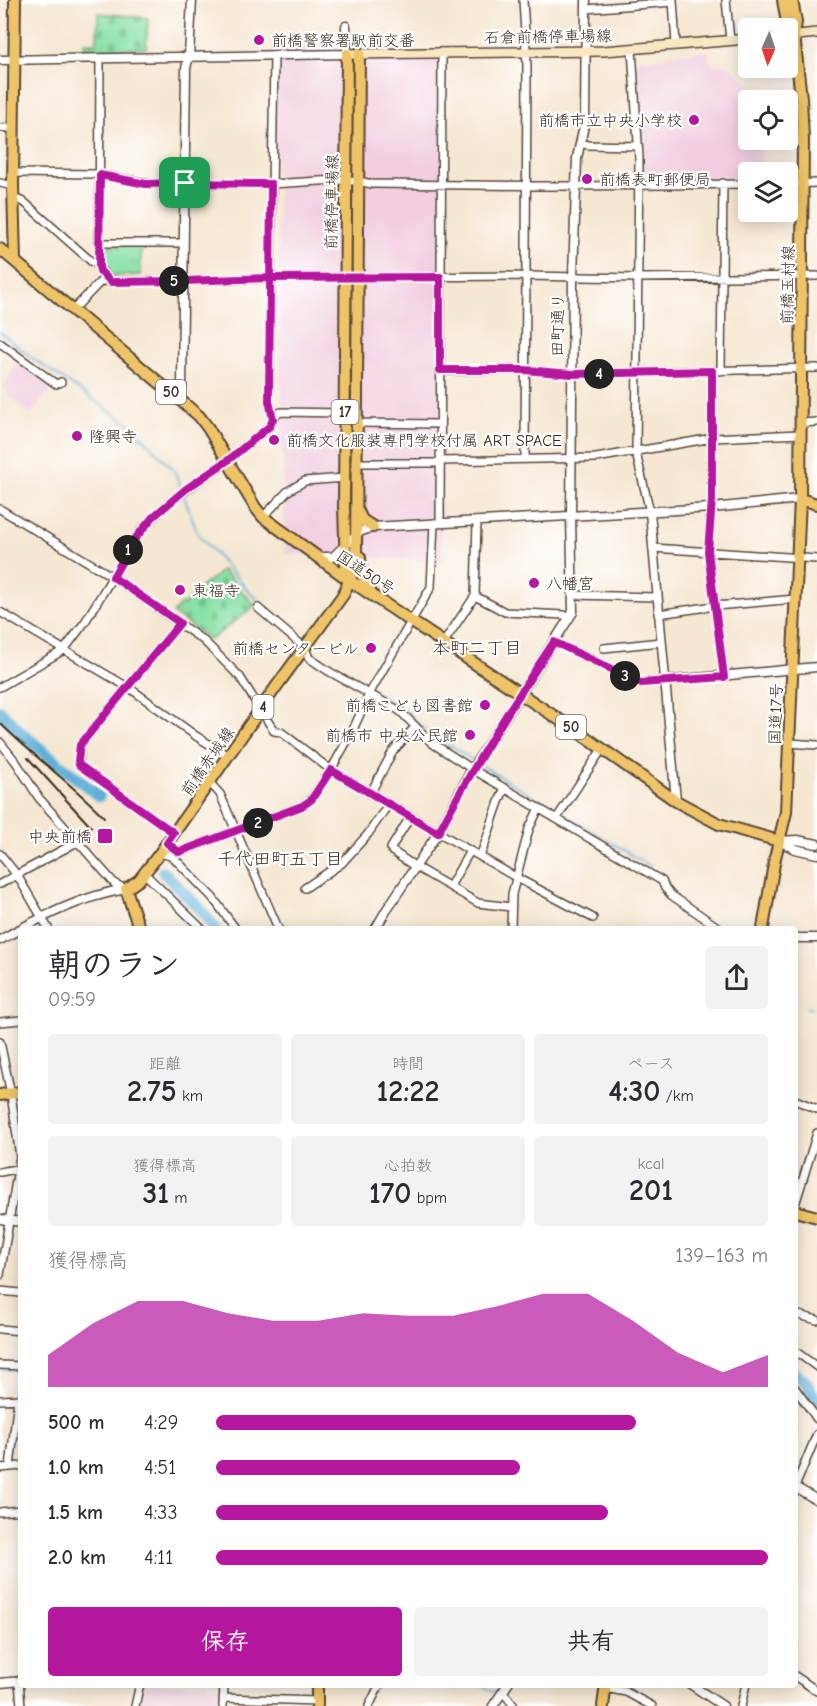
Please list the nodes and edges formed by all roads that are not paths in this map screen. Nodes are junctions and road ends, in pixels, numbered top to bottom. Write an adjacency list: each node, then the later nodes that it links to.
1 (15, 0): 26 (main road)
2 (192, 0): 24 (street)
3 (523, 0): 18 (street)
4 (726, 0): 14 (street)
5 (783, 0): 9 (main road, 前橋玉村線)
6 (792, 0): 10 (main road, 前橋玉村線)
7 (673, 1): 8 (street); 16 (street)
8 (586, 4): 19 (street, 田町通り)
9 (786, 18)
10 (795, 18)
11 (346, 26): 22 (street)
12 (817, 33): 13 (main road)
13 (798, 35)
14 (730, 40): 15 (main road, 石倉前橋停車場線); 16 (main road, 石倉前橋停車場線)
15 (738, 40)
16 (676, 45): 17 (main road, 石倉前橋停車場線)
17 (632, 49): 19 (main road, 石倉前橋停車場線); 34 (street)
18 (526, 51): 19 (main road, 石倉前橋停車場線); 21 (main road, 石倉前橋停車場線); 47 (street)
19 (586, 51): 33 (street, 田町通り)
20 (359, 53): 21 (main road, 石倉前橋停車場線); 22 (main road, 石倉前橋停車場線); 37 (main road, 前橋停車場線 / 17)
21 (442, 53): 46 (street)
22 (347, 54): 23 (street); 37 (main road, 前橋停車場線 / 17)
23 (274, 55): 24 (street); 44 (street)
24 (189, 56): 25 (street); 39 (street)
25 (100, 58): 26 (street); 36 (street)
26 (14, 59): 27 (street); 30 (main road)
27 (0, 60)
28 (798, 78): 32 (main road, 前橋玉村線)
29 (0, 128): 30 (street)
30 (14, 128): 35 (main road)
31 (798, 140): 32 (street)
32 (802, 140): 42 (main road, 前橋玉村線)
33 (580, 143): 34 (street); 49 (street, 田町通り)
34 (638, 146): 50 (street)
35 (13, 173): 36 (street); 48 (main road)
36 (100, 175): 39 (street); 52 (street)
37 (352, 181): 44 (street); 46 (street); 64 (main road, 前橋停車場線 / 17); 65 (main road, 前橋停車場線 / 17)
38 (0, 183): 48 (street)
39 (185, 183): 44 (street); 53 (street)
40 (723, 183): 45 (street); 50 (street); 62 (street)
41 (798, 183): 42 (street)
42 (803, 183): 43 (street); 58 (main road, 前橋玉村線)
43 (817, 183)
44 (271, 184): 63 (street)
45 (738, 184)
46 (441, 185): 47 (street); 60 (street)
47 (526, 185): 49 (street); 57 (street)
48 (13, 186): 51 (main road)
49 (576, 186): 50 (street); 61 (street, 田町通り)
50 (638, 186): 66 (street)
51 (13, 198): 55 (main road); 56 (street)
52 (100, 243): 53 (street); 56 (street)
53 (183, 243): 67 (street)
54 (0, 249): 55 (main road, 国道50号 / 50)
55 (15, 261): 69 (main road, 国道50号 / 50)
56 (99, 265): 68 (street)
57 (525, 276): 60 (street); 61 (street); 74 (street)
58 (802, 276): 59 (street); 62 (street); 72 (main road, 前橋玉村線)
59 (817, 276)
60 (440, 277): 65 (street); 73 (street)
61 (573, 277): 66 (street); 78 (street, 田町通り)
62 (721, 277): 66 (street); 76 (street)
63 (270, 278): 64 (street); 67 (street); 82 (street)
64 (345, 278): 65 (street); 81 (main road, 前橋停車場線 / 17)
65 (357, 278): 84 (main road, 前橋停車場線 / 17)
66 (638, 279): 77 (street)
67 (183, 281): 68 (street); 80 (street)
68 (111, 282): 69 (street)
69 (73, 310): 80 (main road, 国道50号 / 50)
70 (0, 343): 79 (street)
71 (817, 368): 72 (street)
72 (801, 369): 76 (street); 85 (main road, 前橋玉村線)
73 (440, 370): 74 (street); 86 (street)
74 (524, 370): 78 (street); 90 (street)
75 (712, 371): 76 (street); 77 (street); 88 (street)
76 (721, 371)
77 (637, 373): 78 (street); 89 (street)
78 (572, 374): 91 (street, 田町通り)
79 (61, 382)
80 (177, 397): 92 (main road, 国道50号 / 50)
81 (345, 413): 82 (street); 84 (street); 95 (main road, 前橋停車場線 / 17)
82 (273, 419): 92 (street)
83 (817, 422): 85 (street)
84 (356, 423): 86 (street); 94 (main road, 前橋停車場線 / 17)
85 (801, 423): 87 (main road, 前橋玉村線)
86 (440, 424): 93 (street)
87 (801, 434): 88 (street); 97 (main road, 前橋玉村線)
88 (713, 438): 89 (street); 100 (street)
89 (636, 453): 91 (street); 102 (street)
90 (525, 459): 91 (street); 93 (street)
91 (572, 459): 103 (street, 田町通り)
92 (227, 461): 104 (main road, 国道50号 / 50); 116 (street)
93 (440, 461): 94 (street); 107 (street)
94 (356, 463): 98 (main road, 前橋停車場線 / 17)
95 (345, 478): 104 (street); 106 (main road, 前橋停車場線 / 17)
96 (817, 495): 97 (main road)
97 (800, 499): 99 (main road); 100 (street); 114 (main road, 国道17号)
98 (355, 503): 108 (main road); 109 (main road, 前橋停車場線 / 17)
99 (817, 504)
100 (712, 508): 102 (street); 112 (street)
101 (0, 509): 116 (street)
102 (650, 512): 103 (street); 111 (street)
103 (571, 516): 105 (street); 119 (street, 田町通り)
104 (263, 517): 113 (main road, 国道50号 / 50)
105 (477, 521): 107 (street); 120 (street)
106 (345, 523): 109 (main road); 110 (main road, 前橋停車場線 / 17)
107 (437, 523): 108 (street); 128 (street)
108 (371, 528): 109 (main road)
109 (356, 532): 110 (street); 117 (main road, 前橋停車場線 / 17); 118 (main road)
110 (345, 546): 113 (street); 117 (main road, 前橋停車場線 / 17)
111 (653, 548): 112 (street); 121 (street)
112 (708, 552): 114 (street); 123 (street)
113 (317, 556): 117 (main road, 国道50号 / 50)
114 (799, 558): 115 (street); 122 (main road, 国道17号)
115 (817, 559)
116 (113, 577): 129 (street); 135 (street)
117 (349, 580): 118 (main road, 国道50号 / 50); 133 (main road, 前橋赤城線 / 4)
118 (371, 593): 128 (main road, 国道50号 / 50)
119 (573, 595): 121 (street); 127 (street, 田町通り)
120 (475, 596): 127 (street); 130 (street)
121 (657, 597): 126 (street)
122 (796, 599): 123 (street); 137 (main road, 国道17号)
123 (715, 606): 126 (street); 138 (street)
124 (258, 608): 133 (street)
125 (0, 612): 135 (street)
126 (658, 614): 132 (street)
127 (569, 618): 131 (street, 田町通り)
128 (412, 621): 130 (main road, 国道50号 / 50); 143 (street)
129 (180, 623): 141 (street); 144 (street)
130 (444, 642): 142 (main road, 国道50号 / 50)
131 (554, 642): 139 (street); 142 (street, 田町通り)
132 (661, 642): 134 (street); 139 (street)
133 (305, 648): 143 (street); 144 (main road, 前橋赤城線 / 4)
134 (604, 648)
135 (64, 650): 140 (street); 141 (street)
136 (817, 667): 137 (street)
137 (792, 669): 138 (street); 147 (main road, 国道17号)
138 (724, 677): 139 (street)
139 (664, 681): 156 (street)
140 (0, 687)
141 (127, 687): 150 (street); 162 (street)
142 (520, 693): 149 (main road, 国道50号 / 50); 151 (street, 田町通り)
143 (369, 694): 145 (street); 152 (street)
144 (261, 711): 150 (main road, 前橋赤城線 / 4); 152 (street)
145 (415, 727): 151 (street); 155 (street)
146 (0, 742): 165 (street)
147 (790, 743): 148 (street); 164 (main road, 国道17号)
148 (817, 745)
149 (602, 749): 156 (main road, 国道50号 / 50); 159 (street)
150 (228, 756): 153 (main road, 前橋赤城線 / 4)
151 (472, 769): 154 (street); 163 (street, 田町通り)
152 (331, 770): 155 (street); 161 (street)
153 (210, 783): 161 (street); 162 (main road, 前橋赤城線 / 4)
154 (505, 788): 158 (street); 173 (street)
155 (370, 794): 157 (street)
156 (676, 801): 164 (main road, 国道50号 / 50)
157 (388, 805): 160 (street); 180 (street)
158 (539, 808): 159 (street); 177 (street)
159 (559, 814): 193 (street)
160 (410, 817): 163 (street); 174 (street)
161 (236, 830): 172 (street); 190 (street)
162 (174, 833): 166 (main road, 前橋赤城線 / 4)
163 (438, 833): 168 (street); 174 (street, 田町通り)
164 (779, 841): 167 (street); 171 (street); 194 (main road, 国道17号)
165 (77, 842): 176 (street); 181 (street)
166 (167, 843): 169 (main road, 前橋赤城線 / 4); 172 (street)
167 (817, 844)
168 (470, 851): 173 (street); 179 (street)
169 (160, 853): 172 (street); 175 (main road, 前橋赤城線 / 4)
170 (0, 854): 176 (street)
171 (817, 854)
172 (177, 856): 189 (street)
173 (480, 856): 177 (street)
174 (414, 867): 179 (street); 191 (street, 田町通り)
175 (145, 874): 181 (main road, 前橋赤城線 / 4); 188 (street)
176 (17, 875): 178 (street); 183 (street)
177 (517, 878): 182 (street); 184 (street)
178 (0, 884)
179 (450, 886): 182 (street)
180 (305, 888)
181 (126, 889): 183 (street); 187 (main road)
182 (511, 907): 192 (street)
183 (41, 917): 185 (street); 186 (street)
184 (593, 918)
185 (25, 926)
186 (47, 926)
187 (138, 926)
188 (199, 926)
189 (234, 926)
190 (277, 926)
191 (377, 926)
192 (511, 926)
193 (716, 926)
194 (763, 926)
195 (18, 930): 198 (street)
196 (798, 938): 197 (street)
197 (817, 938)
198 (0, 940)
199 (18, 1020): 200 (street)
200 (0, 1022)
201 (0, 1042): 202 (street)
202 (11, 1094): 206 (street)
203 (798, 1101): 204 (street)
204 (817, 1109)
205 (817, 1133): 207 (street)
206 (18, 1143)
207 (808, 1164): 208 (street); 212 (street)
208 (817, 1167)
209 (18, 1168): 210 (street)
210 (0, 1172)
211 (18, 1193): 215 (street)
212 (798, 1196)
213 (798, 1212): 214 (main road)
214 (817, 1217)
215 (4, 1220): 216 (street)
216 (0, 1275)
217 (0, 1291): 218 (street)
218 (18, 1293)
219 (798, 1315): 220 (street)
220 (817, 1320)
221 (0, 1329): 222 (street)
222 (18, 1332)
223 (798, 1353): 226 (street)
224 (0, 1365): 225 (street)
225 (18, 1366)
226 (817, 1366)
227 (798, 1392): 231 (street)
228 (18, 1399): 229 (street)
229 (0, 1400)
230 (18, 1407): 234 (street)
231 (817, 1419)
232 (817, 1434): 236 (street)
233 (18, 1466): 234 (street)
234 (10, 1467): 235 (street)
235 (0, 1468)
236 (798, 1480)
237 (798, 1489): 238 (street)
238 (817, 1500)
239 (18, 1510): 240 (street)
240 (0, 1512)
241 (798, 1678): 252 (street)
242 (18, 1681): 243 (street)
243 (0, 1683)
244 (20, 1688): 255 (street)
245 (139, 1688): 256 (street)
246 (378, 1688): 257 (street)
247 (506, 1688): 258 (street); 259 (street)
248 (605, 1688): 260 (main road)
249 (612, 1688): 261 (street)
250 (696, 1688): 262 (street)
251 (745, 1688): 263 (street)
252 (817, 1691)
253 (223, 1702): 254 (street)
254 (317, 1703)
255 (21, 1706)
256 (135, 1706)
257 (369, 1706)
258 (493, 1706)
259 (514, 1706)
260 (603, 1706)
261 (652, 1706)
262 (723, 1706)
263 (741, 1706)

